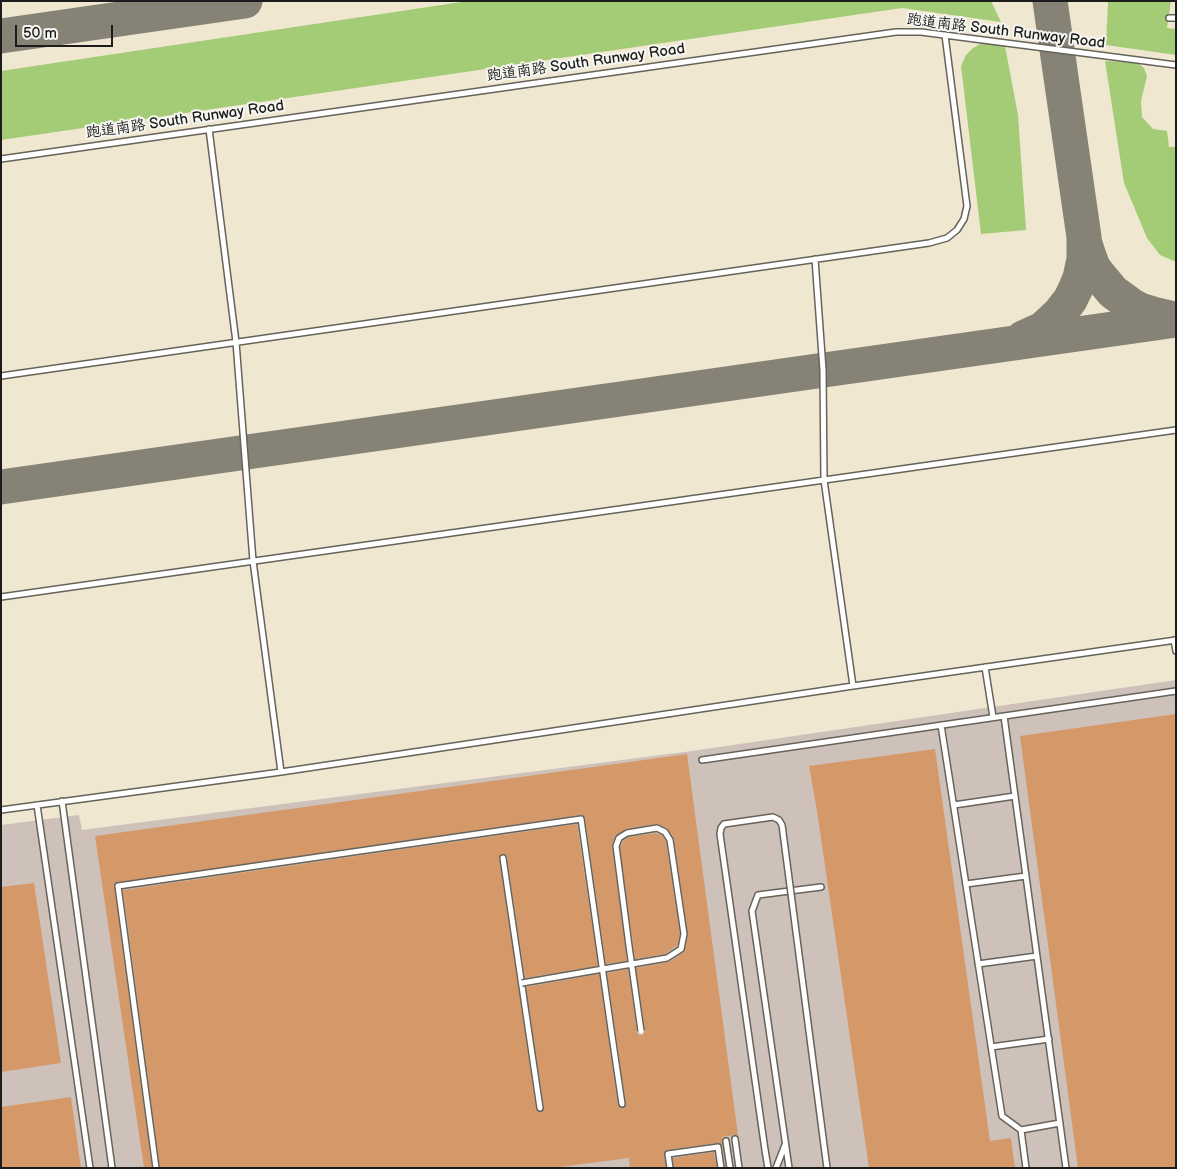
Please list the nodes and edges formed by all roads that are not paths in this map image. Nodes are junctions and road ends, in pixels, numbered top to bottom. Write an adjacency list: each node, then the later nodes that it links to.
1 (1169, 18): 2 (lane)
2 (1176, 18)
3 (945, 35): 4 (lane, 跑道南路 South Runway Road); 5 (lane, 跑道南路 South Runway Road); 7 (lane)
4 (1176, 65)
5 (209, 129): 6 (lane, 跑道南路 South Runway Road); 8 (lane)
6 (1, 159)
7 (815, 260): 8 (lane); 11 (lane)
8 (236, 342): 9 (lane); 12 (lane)
9 (1, 376)
10 (1176, 430): 11 (lane)
11 (824, 480): 12 (lane); 17 (lane)
12 (253, 561): 13 (lane); 23 (lane)
13 (1, 597)
14 (1175, 640): 15 (lane); 16 (lane)
15 (1176, 651)
16 (985, 667): 17 (lane); 20 (lane)
17 (852, 686): 23 (lane)
18 (1176, 690): 19 (lane)
19 (1004, 716): 20 (lane); 24 (lane)
20 (993, 717): 21 (lane)
21 (941, 725): 22 (lane); 27 (lane)
22 (702, 760)
23 (281, 772): 25 (lane)
24 (1015, 796): 27 (lane); 30 (lane)
25 (62, 802): 26 (lane); 47 (lane)
26 (37, 805): 28 (lane); 46 (lane)
27 (954, 805): 31 (lane)
28 (1, 810)
29 (503, 858): 35 (lane)
30 (1026, 876): 31 (lane); 33 (lane)
31 (966, 884): 34 (lane)
32 (822, 887): 45 (lane)
33 (1037, 956): 34 (lane); 37 (lane)
34 (978, 964): 38 (lane)
35 (522, 983): 36 (lane, bridge); 40 (lane)
36 (641, 1031)
37 (1048, 1038): 38 (lane); 41 (lane)
38 (991, 1047): 42 (lane)
39 (622, 1104): 48 (lane, bridge)
40 (540, 1108)
41 (1060, 1124): 42 (lane); 58 (lane)
42 (1021, 1130): 57 (lane)
43 (735, 1139): 52 (lane)
44 (726, 1141): 51 (lane)
45 (785, 1145): 54 (lane); 55 (lane)
46 (90, 1168)
47 (112, 1168)
48 (156, 1168)
49 (670, 1168): 50 (lane, bridge)
50 (721, 1168)
51 (730, 1168)
52 (739, 1168)
53 (768, 1168): 56 (lane, bridge)
54 (776, 1168)
55 (789, 1168)
56 (827, 1168)
57 (1026, 1168)
58 (1066, 1168)

